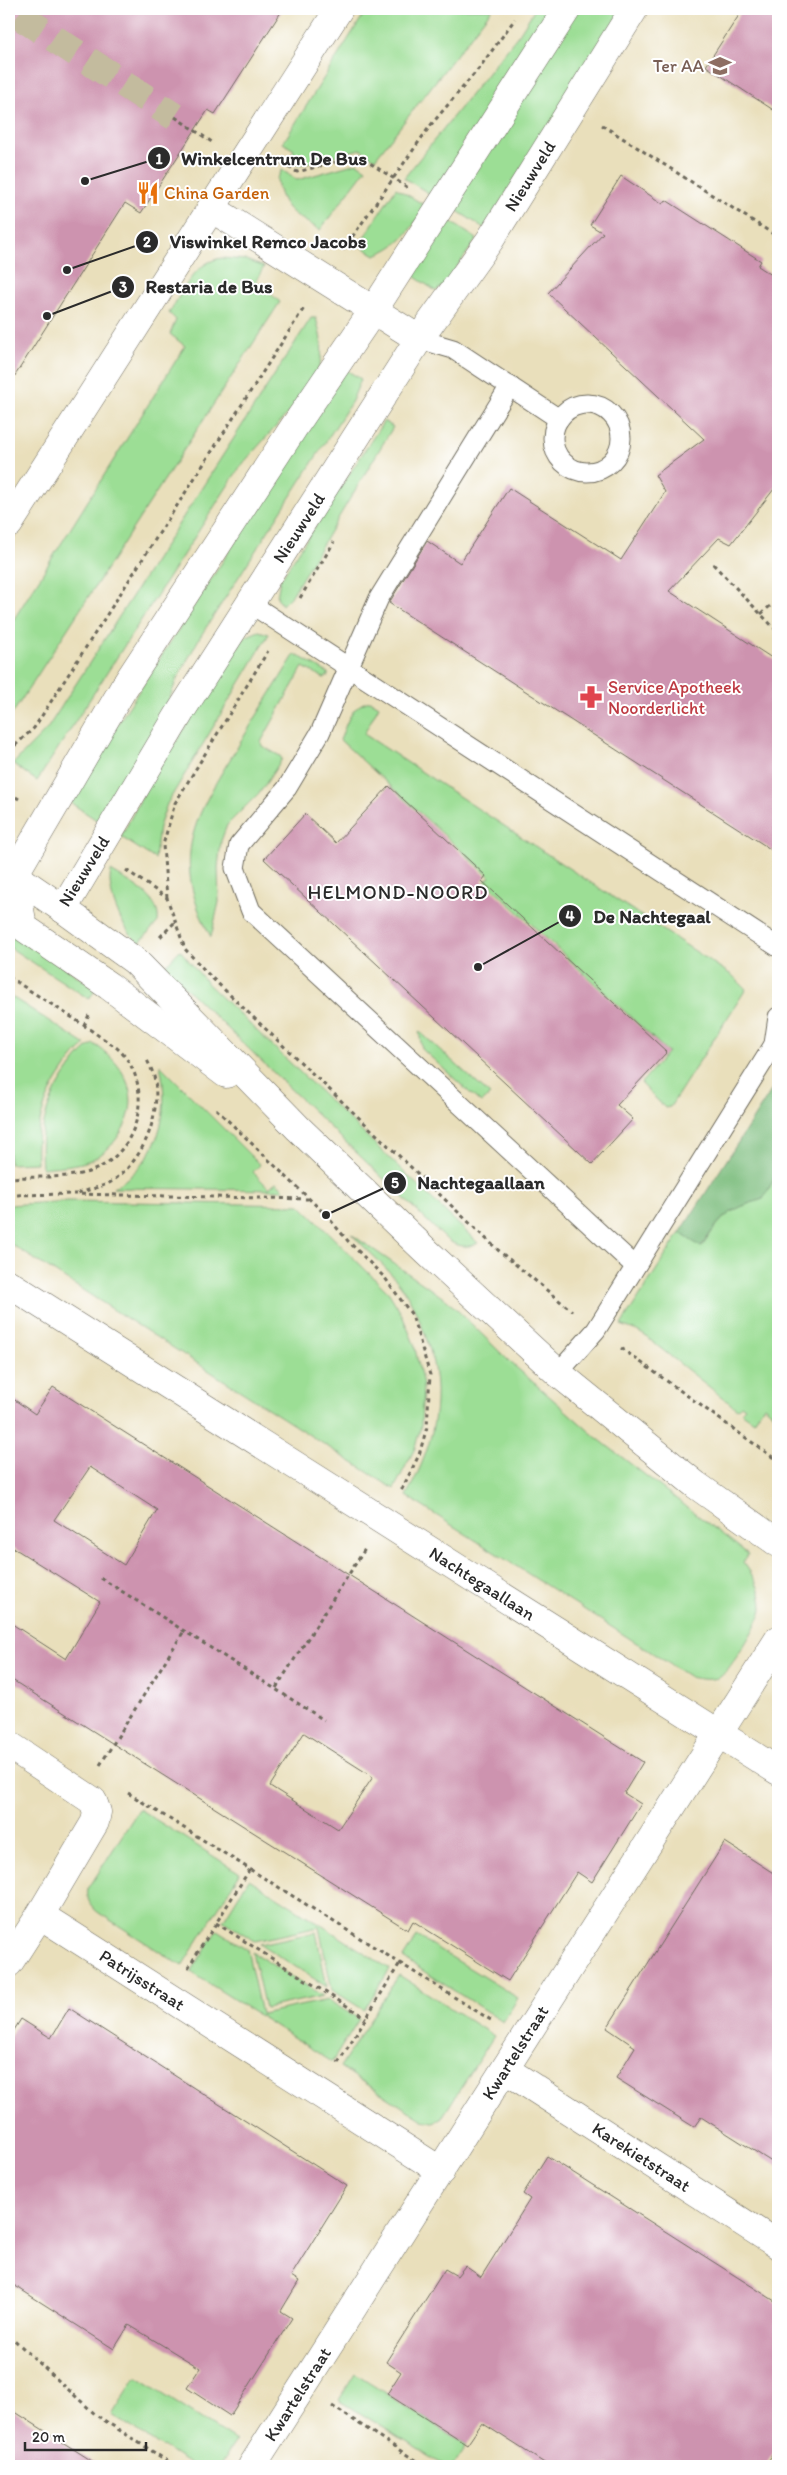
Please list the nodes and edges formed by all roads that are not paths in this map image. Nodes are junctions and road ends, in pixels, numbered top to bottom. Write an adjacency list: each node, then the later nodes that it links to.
1 (339, 9): 4 (street)
2 (567, 9): 5 (street)
3 (634, 9): 6 (street, Nieuwveld)
4 (211, 208): 5 (street); 9 (street)
5 (373, 310): 6 (street); 12 (street)
6 (419, 340): 7 (lane); 10 (street, Nieuwveld)
7 (510, 386): 8 (lane); 11 (lane)
8 (559, 419)
9 (9, 524)
10 (251, 604): 11 (lane); 13 (street, Nieuwveld)
11 (349, 666): 15 (lane); 19 (lane)
12 (11, 873): 13 (street); 14 (street)
13 (63, 909): 14 (street, Nieuwveld); 18 (street)
14 (16, 922): 18 (street)
15 (778, 947)
16 (778, 1017): 17 (lane)
17 (776, 1041): 19 (lane)
18 (298, 1128): 21 (street)
19 (635, 1266): 21 (lane)
20 (9, 1284): 24 (street, Nachtegaallaan)
21 (558, 1373): 22 (street)
22 (778, 1543)
23 (778, 1640): 24 (street, Kwartelstraat)
24 (720, 1733): 26 (street, Nachtegaallaan); 29 (street, Kwartelstraat)
25 (9, 1745): 27 (street)
26 (778, 1771)
27 (40, 1915): 28 (street); 30 (street, Patrijsstraat)
28 (9, 1963)
29 (506, 2070): 30 (street, Kwartelstraat); 31 (street, Karekietstraat)
30 (441, 2171): 32 (street, Kwartelstraat)
31 (778, 2245)
32 (252, 2466)

